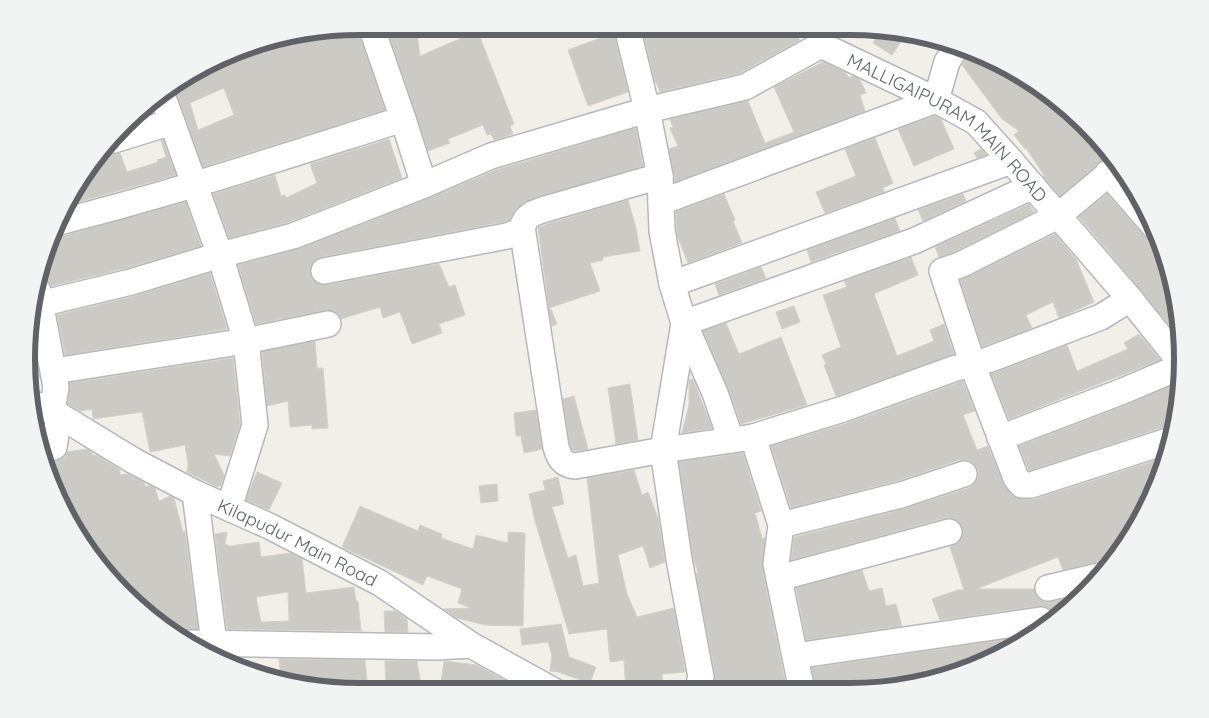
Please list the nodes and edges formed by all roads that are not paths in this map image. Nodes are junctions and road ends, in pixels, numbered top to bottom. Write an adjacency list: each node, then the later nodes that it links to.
1 (374, 35): 7 (street)
2 (629, 35): 6 (street)
3 (953, 52): 4 (street)
4 (936, 100): 6 (street, MALLIGAIPURAM MAIN ROAD); 10 (street, MALLIGAIPURAM MAIN ROAD); 16 (street)
5 (164, 101): 8 (street)
6 (647, 110): 12 (street); 14 (street)
7 (404, 119): 13 (street); 14 (street)
8 (172, 122): 9 (street); 13 (street)
9 (123, 137)
10 (1011, 160): 15 (street, MALLIGAIPURAM MAIN ROAD); 22 (street)
11 (1113, 170): 17 (street)
12 (660, 176): 16 (street); 19 (street)
13 (195, 185): 18 (street); 20 (street)
14 (424, 185): 20 (street)
15 (1033, 186): 17 (street, MALLIGAIPURAM MAIN ROAD); 26 (street)
16 (662, 202): 22 (street)
17 (1058, 216): 24 (street, MALLIGAIPURAM MAIN ROAD); 30 (street)
18 (66, 220)
19 (522, 227): 21 (street); 38 (street)
20 (220, 255): 23 (street); 28 (street)
21 (324, 270)
22 (672, 284): 26 (street)
23 (41, 297)
24 (1130, 299): 29 (street, MALLIGAIPURAM MAIN ROAD); 30 (street)
25 (40, 302): 32 (street)
26 (684, 323): 35 (street); 38 (street)
27 (328, 324): 28 (street)
28 (246, 342): 32 (street); 41 (street)
29 (1174, 355)
30 (973, 364): 34 (street); 35 (street)
31 (1174, 369): 34 (street)
32 (54, 371): 33 (street)
33 (48, 410): 37 (street); 40 (street, Kilapudur Main Road)
34 (1000, 438): 36 (street)
35 (742, 439): 38 (street); 42 (street)
36 (1163, 443)
37 (48, 448)
38 (663, 450): 52 (street)
39 (964, 474): 42 (street)
40 (195, 493): 41 (street, Kilapudur Main Road); 49 (street)
41 (229, 508): 48 (street, Kilapudur Main Road)
42 (781, 525): 44 (street)
43 (948, 532): 44 (street)
44 (779, 578): 50 (street)
45 (1089, 578): 46 (street)
46 (1048, 588)
47 (1041, 620): 50 (street)
48 (471, 644): 49 (street); 51 (street, Kilapudur Main Road)
49 (219, 649)
50 (795, 656): 53 (street)
51 (540, 683)
52 (700, 683)
53 (800, 683)

